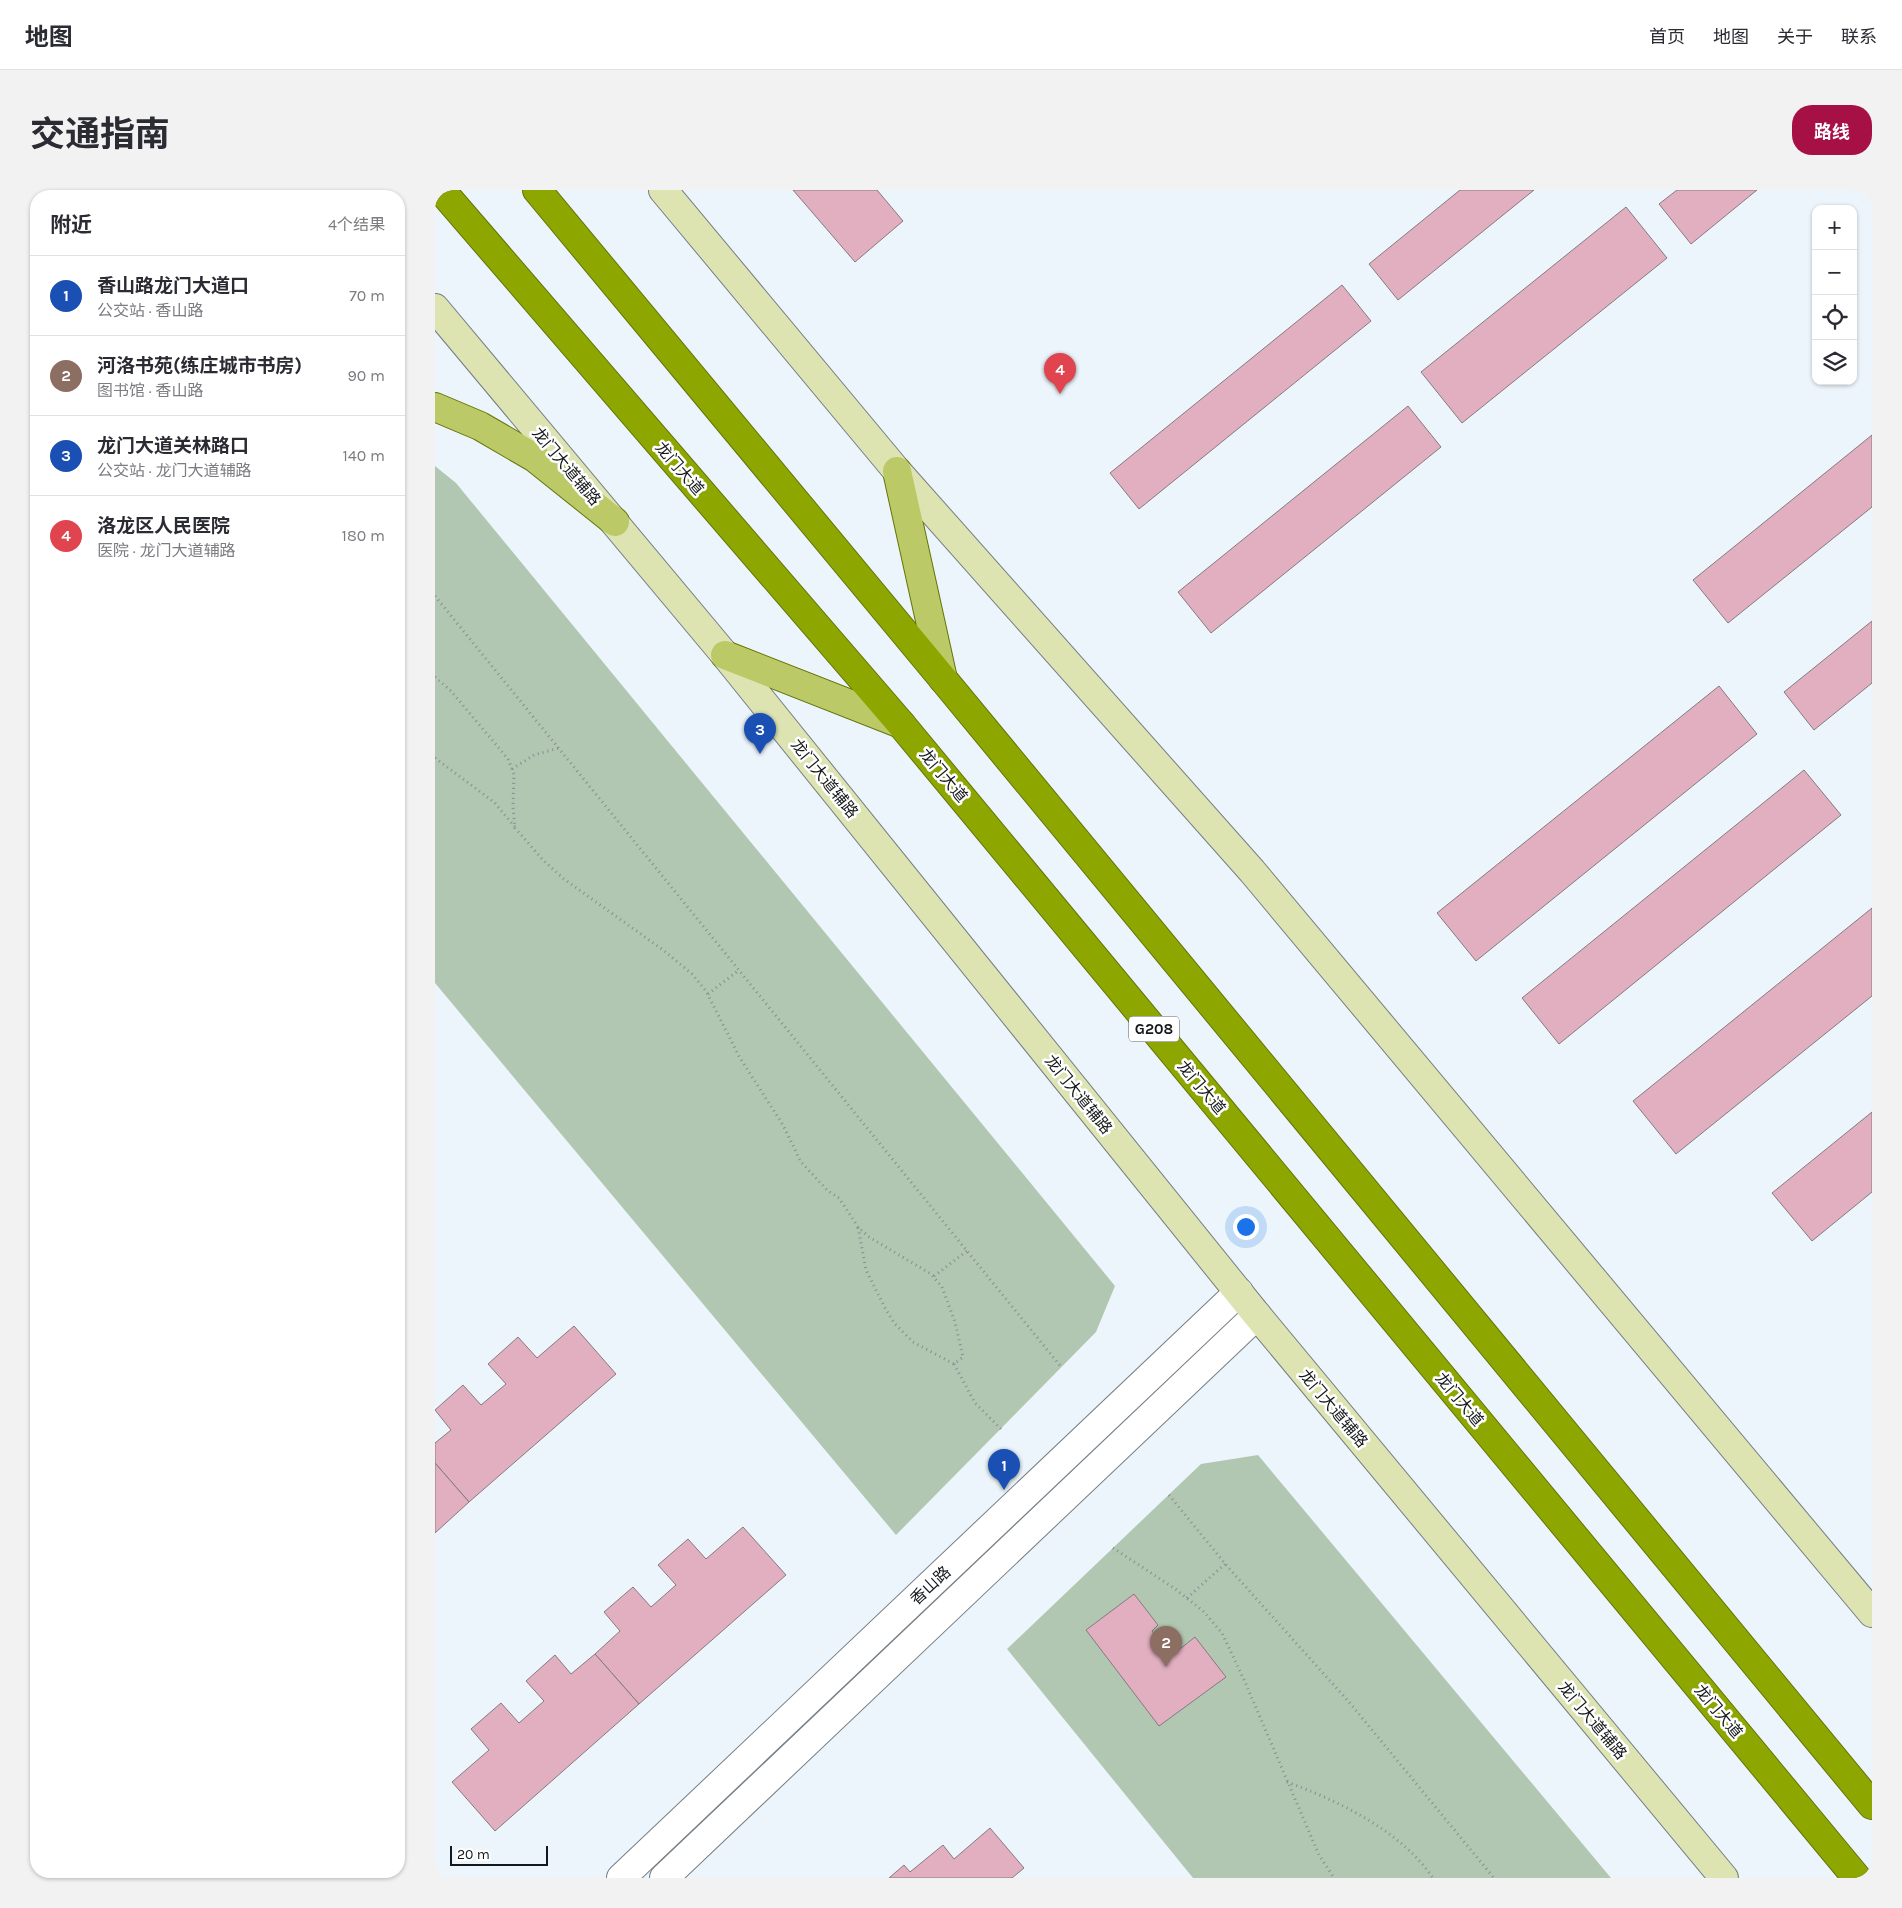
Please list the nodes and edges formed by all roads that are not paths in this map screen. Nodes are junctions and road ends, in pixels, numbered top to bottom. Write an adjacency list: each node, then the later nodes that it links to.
1 (441, 190): 10 (highway, 龙门大道 / G208)
2 (537, 190): 9 (highway)
3 (663, 190): 6 (main road)
4 (435, 308): 7 (main road, 龙门大道辅路)
5 (435, 407): 7 (main road)
6 (897, 471): 9 (main road); 13 (main road)
7 (615, 522): 8 (main road, 龙门大道辅路)
8 (725, 655): 10 (main road); 11 (main road, 龙门大道辅路)
9 (943, 679): 14 (highway)
10 (901, 724): 18 (highway, 龙门大道 / G208)
11 (1239, 1292): 12 (main road, 龙门大道辅路); 15 (street, 香山路)
12 (1257, 1315): 16 (street, 香山路); 17 (main road, 龙门大道辅路)
13 (1872, 1613)
14 (1872, 1805)
15 (621, 1878)
16 (664, 1878)
17 (1724, 1878)
18 (1857, 1878)

